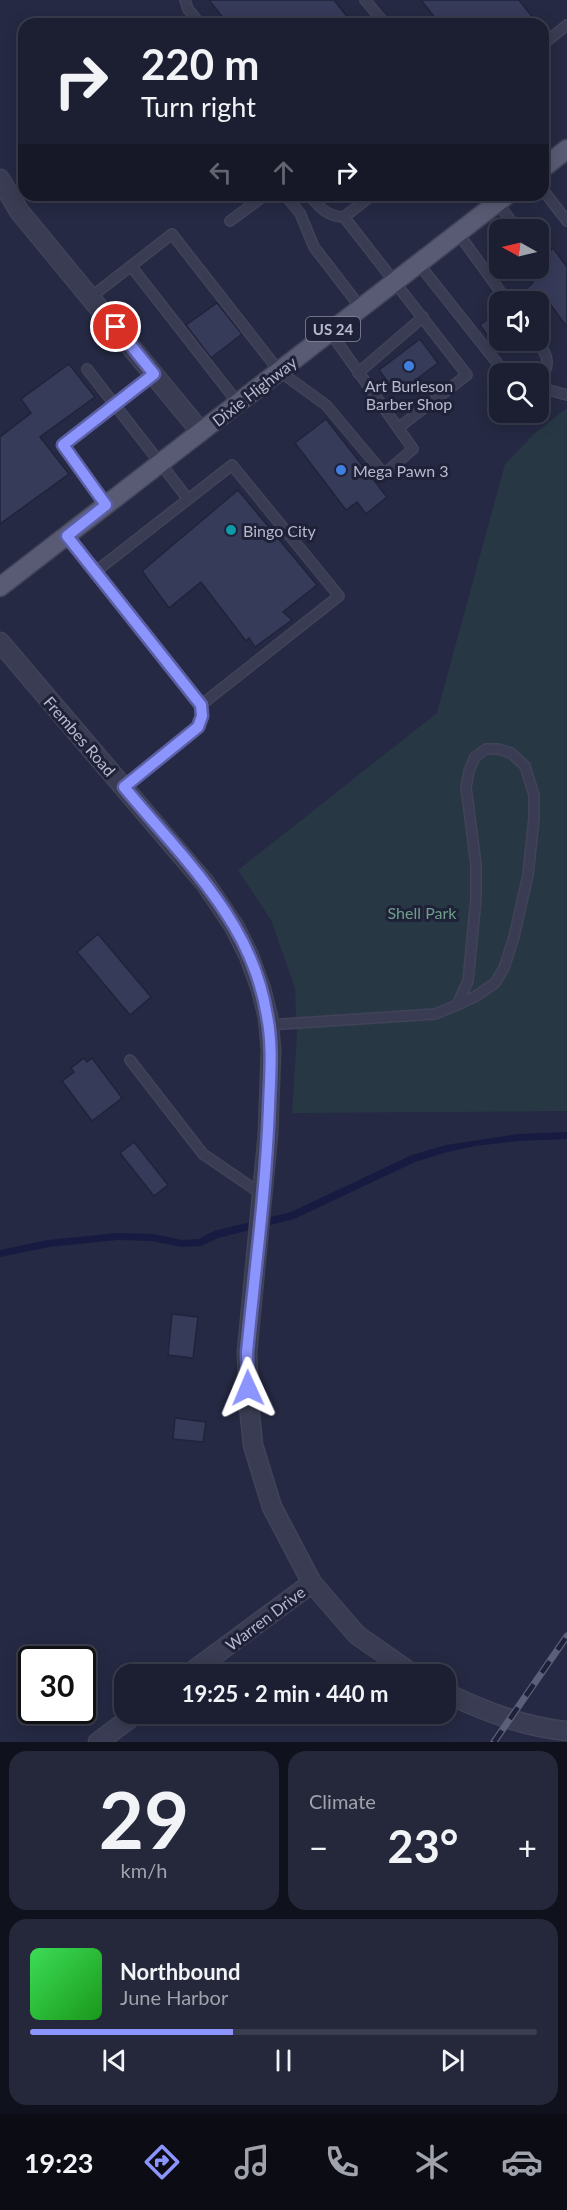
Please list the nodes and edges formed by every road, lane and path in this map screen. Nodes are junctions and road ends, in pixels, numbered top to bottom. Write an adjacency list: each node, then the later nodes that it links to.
1 (185, 0): 3 (lane)
2 (365, 0): 4 (lane)
3 (195, 18)
4 (380, 18)
5 (567, 25): 6 (lane)
6 (549, 39)
7 (567, 149): 8 (main road)
8 (549, 163)
9 (0, 179): 26 (street)
10 (549, 198): 19 (lane)
11 (257, 201): 20 (lane)
12 (290, 201): 27 (lane)
13 (314, 201): 17 (lane)
14 (364, 201): 17 (lane)
15 (499, 201): 21 (main road, Dixie Highway / US 24)
16 (503, 201): 18 (lane)
17 (344, 217): 24 (lane)
18 (512, 219)
19 (567, 220)
20 (230, 221)
21 (458, 233): 22 (main road, Dixie Highway / US 24); 25 (lane)
22 (418, 264): 24 (main road, Dixie Highway / US 24); 30 (lane)
23 (130, 266): 26 (lane); 32 (lane); 37 (lane)
24 (394, 282): 27 (main road, Dixie Highway / US 24); 28 (lane)
25 (500, 291)
26 (91, 297): 34 (street)
27 (361, 308): 29 (main road, Dixie Highway / US 24)
28 (423, 317): 33 (lane); 39 (lane)
29 (330, 332): 32 (main road, Dixie Highway / US 24); 33 (lane)
30 (497, 363)
31 (87, 369): 38 (lane)
32 (279, 371): 37 (main road, Dixie Highway / US 24); 39 (lane)
33 (358, 373): 39 (lane)
34 (154, 374): 38 (lane); 40 (street)
35 (549, 390): 36 (lane)
36 (567, 395)
37 (238, 403): 40 (main road, Dixie Highway / US 24)
38 (114, 405): 41 (lane); 43 (lane)
39 (398, 428)
40 (201, 432): 41 (main road, Dixie Highway / US 24)
41 (159, 464): 42 (lane); 43 (main road, Dixie Highway / US 24)
42 (188, 499): 45 (lane); 48 (lane)
43 (106, 505): 44 (main road, Dixie Highway / US 24)
44 (67, 536): 45 (lane); 46 (main road, Dixie Highway / US 24)
45 (95, 572): 48 (lane)
46 (0, 587)
47 (0, 642): 49 (street, Frembes Road)
48 (201, 705): 49 (lane)
49 (124, 787): 51 (street, Frembes Road)
50 (457, 1005): 50 (lane); 51 (lane)
51 (268, 1025): 53 (street, Frembes Road)
52 (130, 1060): 53 (lane)
53 (263, 1195): 54 (street, Frembes Road)
54 (312, 1583): 55 (street, Warren Drive); 56 (street, Frembes Road)
55 (203, 1664)
56 (399, 1664)
57 (456, 1698): 59 (street)
58 (122, 1724): 60 (street)
59 (567, 1731)
60 (98, 1742)

